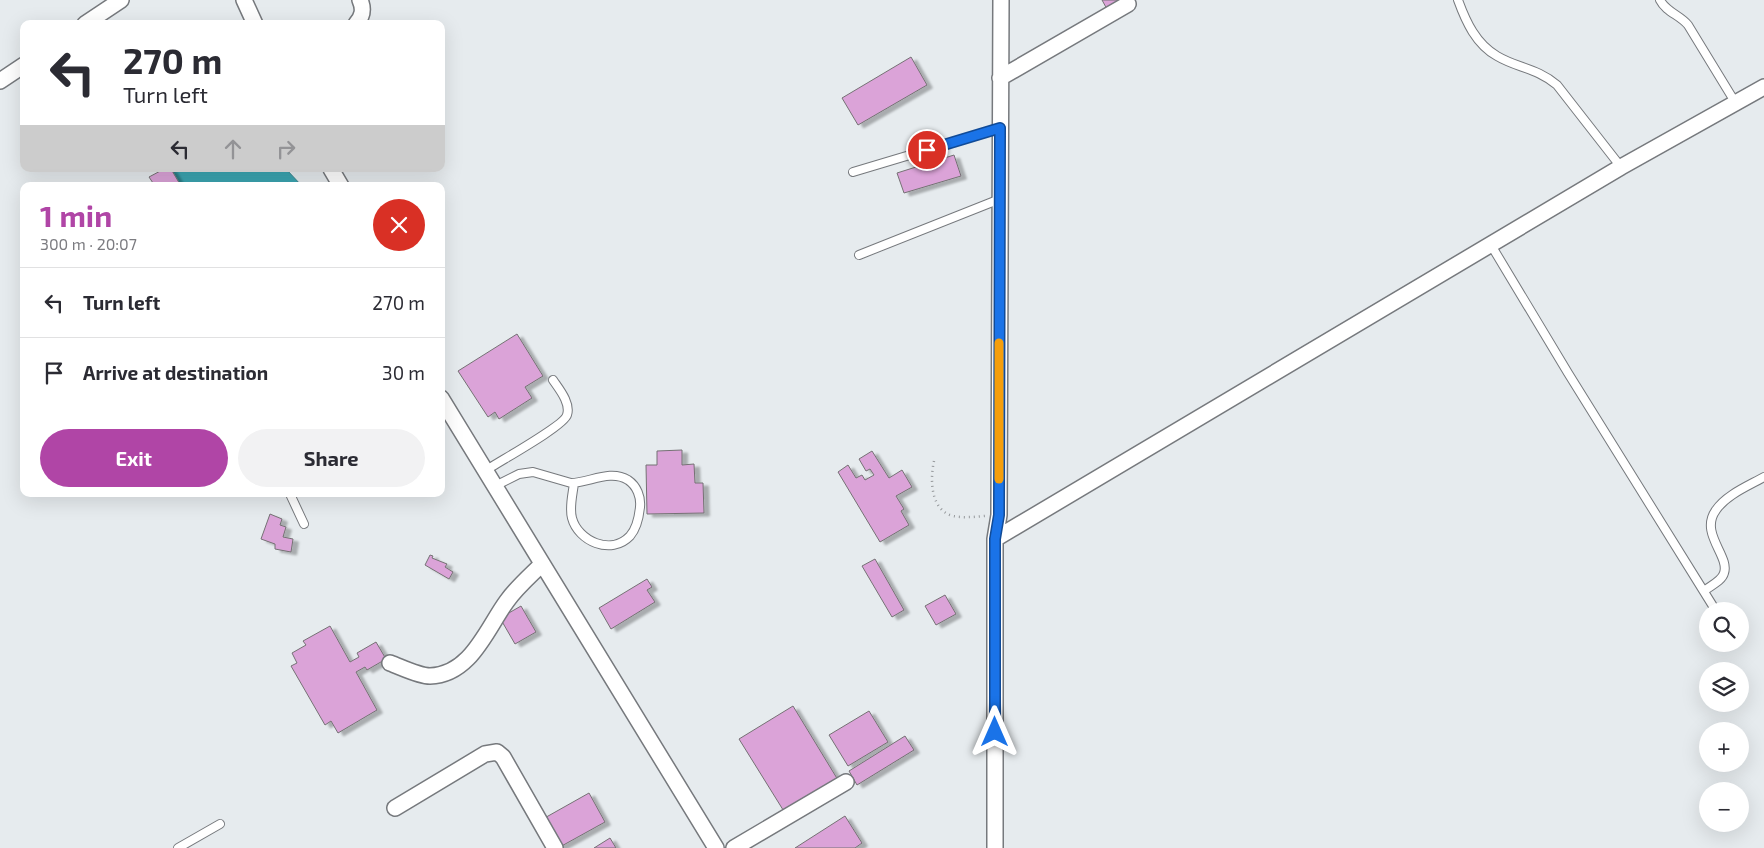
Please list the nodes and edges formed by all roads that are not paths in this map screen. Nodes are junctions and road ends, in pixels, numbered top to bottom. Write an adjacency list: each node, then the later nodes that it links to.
1 (121, 0): 8 (street)
2 (244, 0): 9 (street)
3 (360, 0): 10 (street)
4 (1001, 0): 12 (street)
5 (1458, 0): 17 (lane)
6 (1660, 0): 15 (lane)
7 (1128, 4): 12 (street)
8 (91, 20)
9 (253, 20)
10 (359, 20)
11 (20, 68): 13 (street)
12 (1000, 78): 16 (street)
13 (0, 81)
14 (1764, 87): 15 (street)
15 (1735, 102): 17 (street)
16 (1000, 128): 18 (lane); 19 (street)
17 (1620, 167): 20 (street)
18 (853, 172)
19 (1000, 199): 21 (lane); 30 (street)
20 (1491, 245): 30 (street); 32 (lane)
21 (860, 255)
22 (553, 380): 24 (lane)
23 (445, 405): 24 (street)
24 (485, 470): 27 (street)
25 (1764, 477): 32 (lane)
26 (574, 483): 26 (lane); 27 (lane)
27 (495, 486): 31 (street)
28 (291, 497): 29 (lane)
29 (304, 524)
30 (995, 539): 42 (street)
31 (542, 564): 34 (street); 40 (street)
32 (1704, 591): 33 (lane)
33 (1711, 602)
34 (390, 663)
35 (846, 782): 41 (street)
36 (396, 808): 39 (street)
37 (220, 824): 38 (lane)
38 (178, 848)
39 (555, 848)
40 (716, 848)
41 (734, 848)
42 (995, 848)

